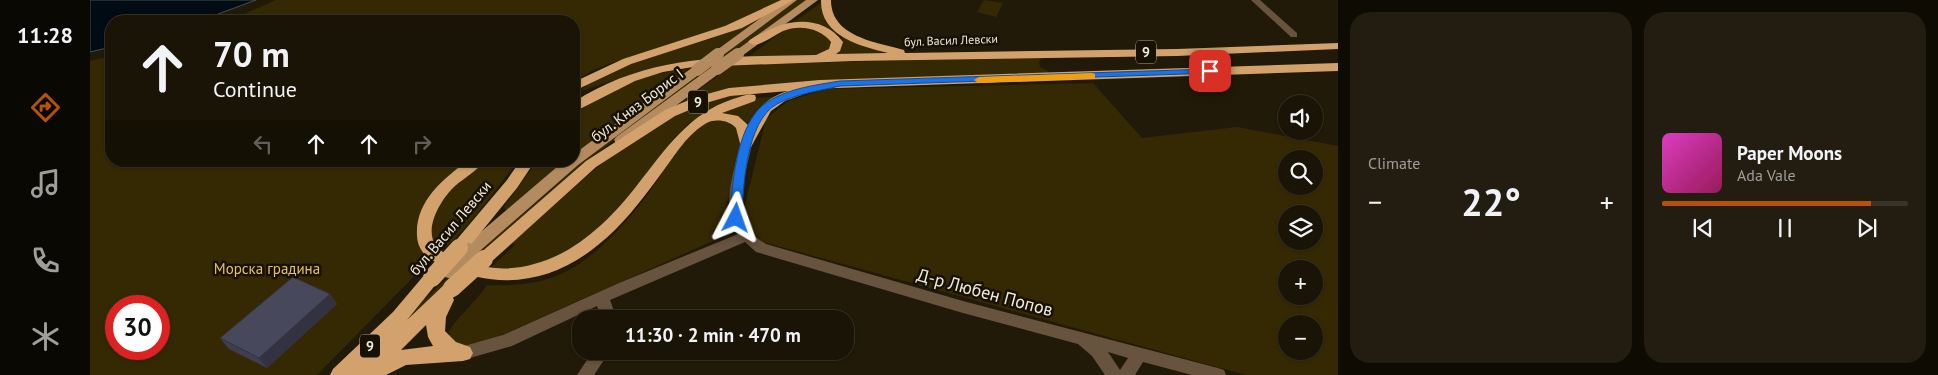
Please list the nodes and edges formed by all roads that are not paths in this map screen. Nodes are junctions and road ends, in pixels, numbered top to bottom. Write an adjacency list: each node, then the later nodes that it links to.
1 (791, 0): 16 (highway); 23 (main road, бул. Княз Борис I, bridge)
2 (813, 0): 6 (main road, бул. Княз Борис I)
3 (826, 0): 10 (highway)
4 (1254, 0): 5 (street)
5 (1294, 35)
6 (754, 42): 11 (highway); 24 (main road, бул. Княз Борис I, bridge)
7 (1338, 46): 8 (highway, бул. Васил Левски / 9)
8 (1235, 50): 9 (highway, бул. Васил Левски / 9); 13 (highway)
9 (1087, 53): 10 (highway, бул. Васил Левски / 9); 14 (highway)
10 (954, 55): 11 (highway, бул. Васил Левски / 9)
11 (814, 59): 15 (highway, бул. Васил Левски / 9)
12 (1338, 67): 13 (highway, 9)
13 (1265, 70): 14 (highway, 9)
14 (1106, 75): 18 (highway, 9)
15 (624, 80): 19 (highway); 20 (highway, бул. Васил Левски / 9)
16 (580, 83)
17 (820, 84): 18 (highway, 9); 21 (highway); 24 (highway, 9)
18 (840, 84): 22 (highway)
19 (580, 93)
20 (580, 104)
21 (698, 122): 22 (highway); 25 (highway)
22 (746, 144): 28 (street, Д-р Любен Попов)
23 (580, 157)
24 (591, 164): 29 (highway, бул. Княз Борис I / 9)
25 (470, 167)
26 (524, 167): 29 (highway, бул. Васил Левски / 9)
27 (567, 167): 29 (main road, бул. Княз Борис I)
28 (747, 236): 31 (street); 34 (street, Д-р Любен Попов)
29 (470, 253): 30 (highway, бул. Княз Борис I / 9, bridge); 30 (highway, бул. Васил Левски / 9, bridge)
30 (440, 282): 33 (main road, бул. Княз Борис I); 35 (highway); 39 (highway, бул. Княз Борис I / 9)
31 (602, 297): 32 (street); 35 (street)
32 (606, 310)
33 (399, 317): 38 (highway, бул. Княз Борис I / 9)
34 (1077, 337): 36 (street, Д-р Любен Попов); 42 (street)
35 (463, 353): 40 (highway)
36 (1139, 354): 43 (street); 44 (street, Д-р Любен Попов)
37 (596, 360): 41 (street)
38 (340, 375)
39 (363, 375)
40 (372, 375)
41 (585, 375)
42 (1114, 375)
43 (1126, 375)
44 (1218, 375)

